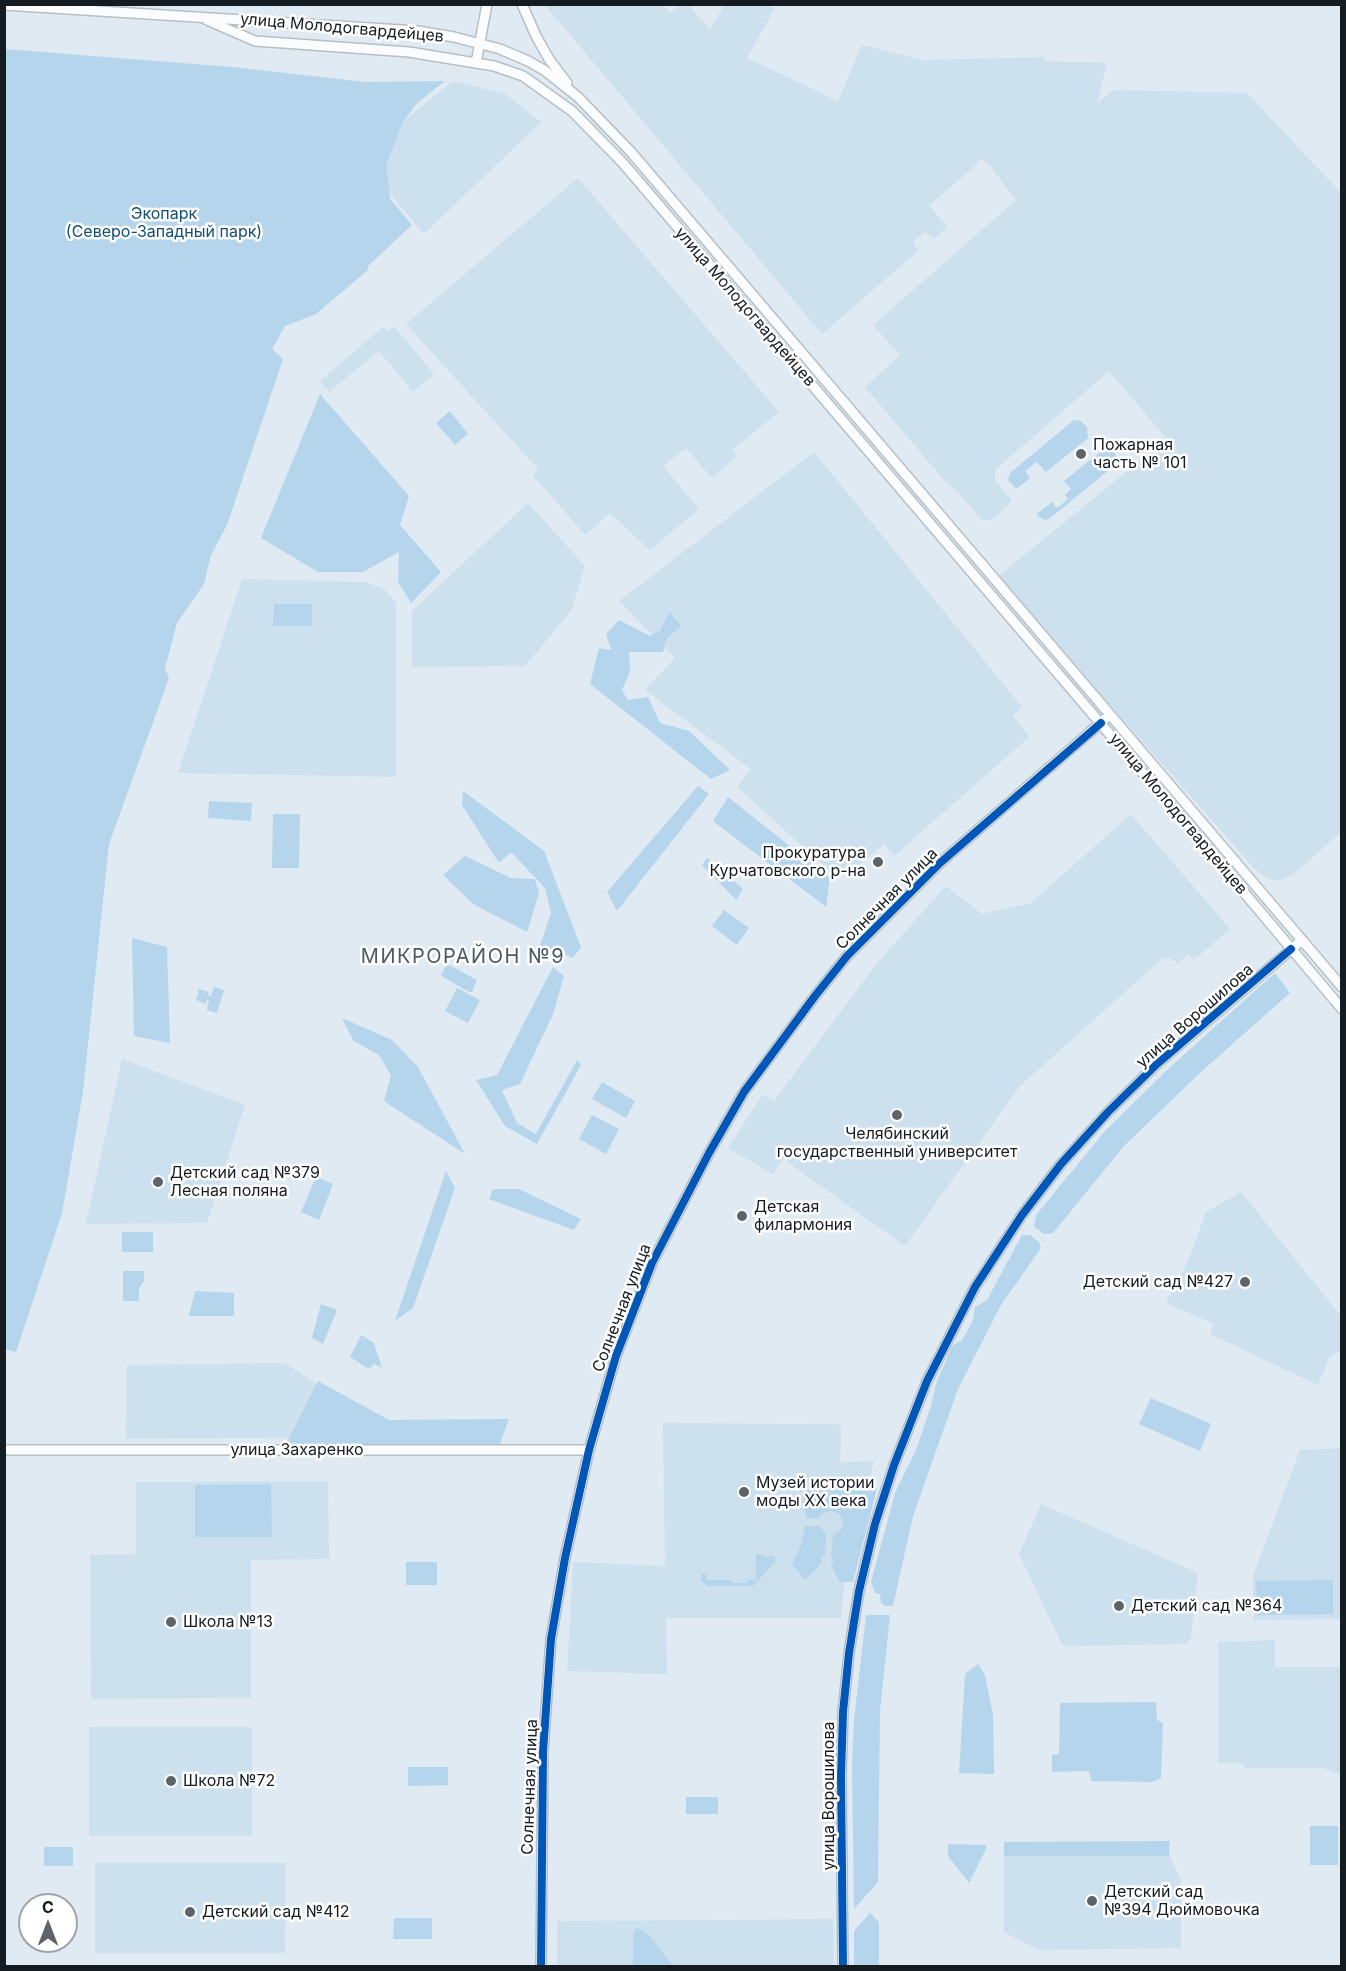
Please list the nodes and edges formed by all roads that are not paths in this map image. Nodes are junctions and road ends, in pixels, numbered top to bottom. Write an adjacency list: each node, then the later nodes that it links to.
1 (4, 4): 4 (street)
2 (487, 4): 5 (street)
3 (522, 4): 7 (street)
4 (202, 17): 5 (street, улица Молодогвардейцев); 6 (street, улица Молодогвардейцев)
5 (479, 43): 6 (street); 7 (street, улица Молодогвардейцев)
6 (476, 63): 9 (street, улица Молодогвардейцев)
7 (578, 96): 8 (street, улица Молодогвардейцев)
8 (840, 398): 9 (street); 10 (street, улица Молодогвардейцев)
9 (831, 407): 11 (street, улица Молодогвардейцев)
10 (942, 519): 11 (street); 12 (street, улица Молодогвардейцев)
11 (933, 528): 13 (street, улица Молодогвардейцев)
12 (1109, 715): 13 (street, Солнечная улица); 14 (street, улица Молодогвардейцев)
13 (1101, 723): 15 (street, улица Молодогвардейцев); 21 (street, Солнечная улица)
14 (1302, 940): 15 (street, улица Ворошилова); 16 (street, улица Молодогвардейцев)
15 (1291, 949): 17 (street, улица Молодогвардейцев); 23 (street, улица Ворошилова)
16 (1334, 978): 17 (street); 18 (street, улица Молодогвардейцев)
17 (1323, 987): 19 (street, улица Молодогвардейцев)
18 (1341, 987)
19 (1341, 1009)
20 (4, 1450): 21 (street, улица Захаренко)
21 (589, 1450): 22 (street, Солнечная улица)
22 (541, 1966)
23 (843, 1966)

